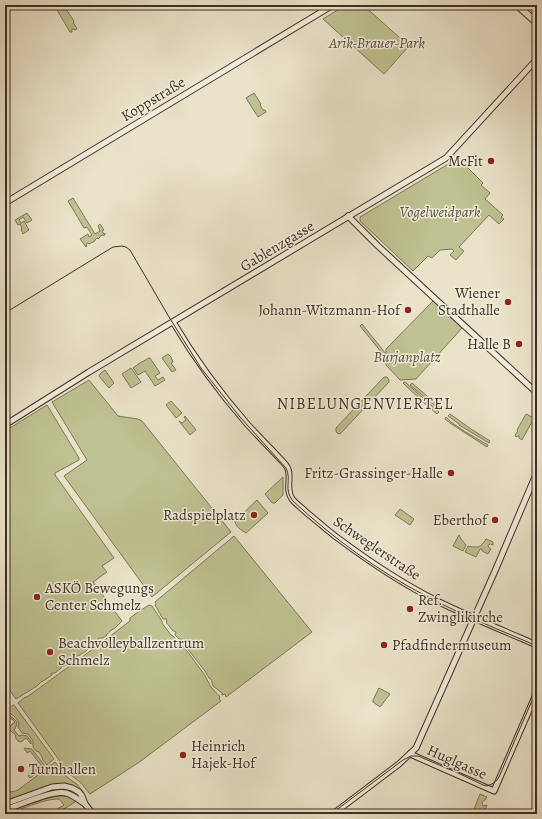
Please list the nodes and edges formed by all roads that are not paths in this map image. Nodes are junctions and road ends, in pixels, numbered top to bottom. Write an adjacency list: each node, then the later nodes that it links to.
1 (333, 5): 5 (main road, Koppstraße)
2 (517, 5): 3 (main road)
3 (537, 23)
4 (537, 58): 6 (main road, Gablenzgasse)
5 (5, 203)
6 (348, 216): 7 (main road, Gablenzgasse); 8 (main road)
7 (173, 322): 9 (main road, Gablenzgasse); 11 (main road, Schweglerstraße)
8 (537, 393)
9 (5, 425)
10 (537, 472): 11 (main road)
11 (474, 618): 12 (main road, Schweglerstraße); 14 (main road)
12 (537, 645)
13 (537, 692): 14 (main road, Huglgasse)
14 (410, 754): 19 (main road)
15 (5, 804): 16 (main road)
16 (85, 804): 17 (main road); 18 (main road)
17 (5, 810)
18 (93, 814)
19 (333, 814)

